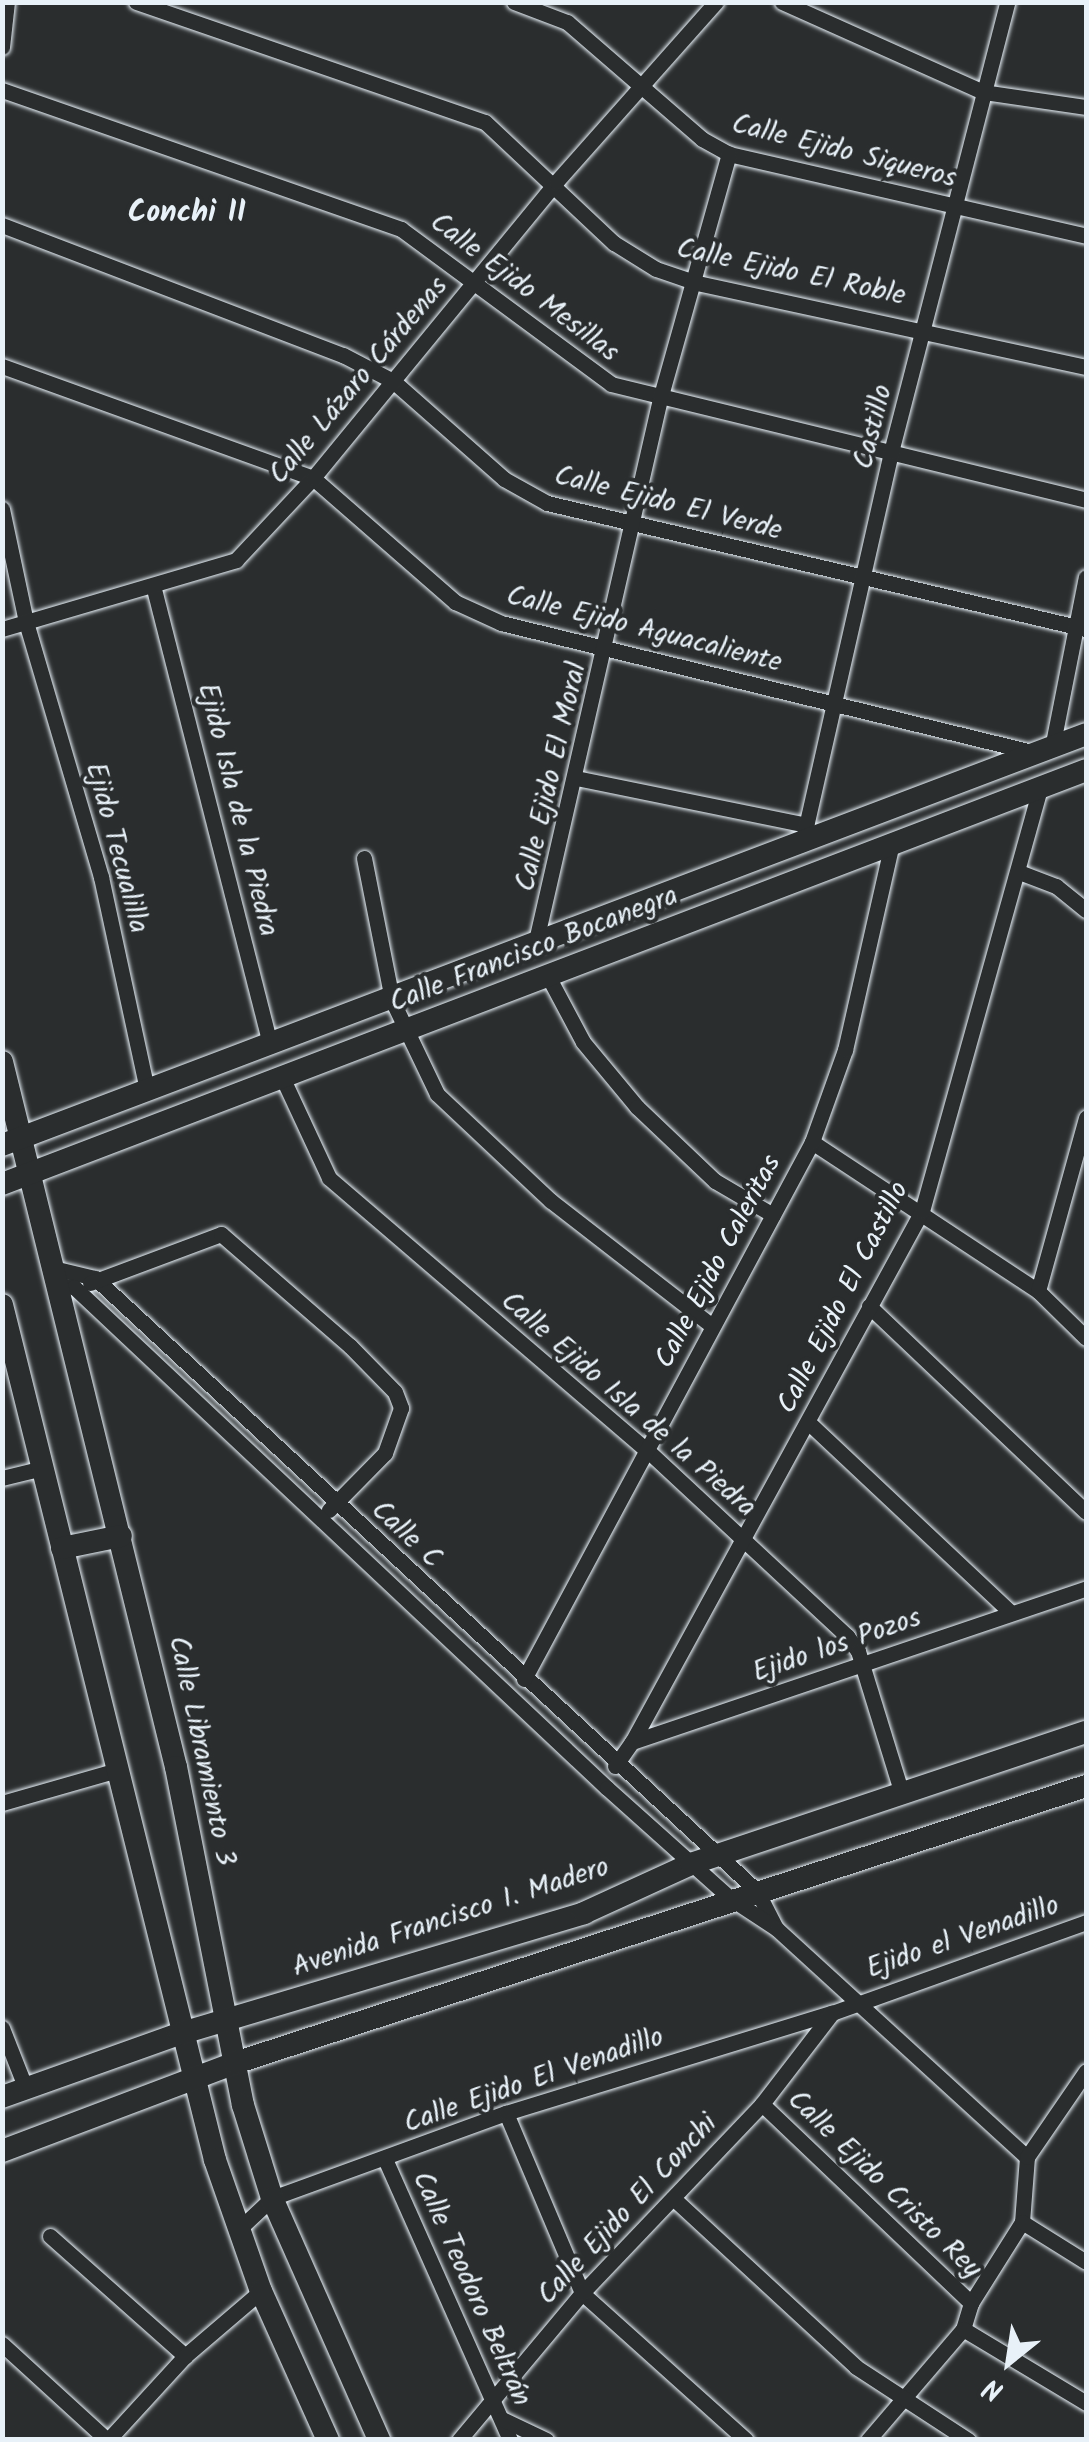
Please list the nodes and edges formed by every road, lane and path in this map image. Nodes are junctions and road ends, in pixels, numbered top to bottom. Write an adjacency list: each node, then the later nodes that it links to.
1 (7, 2): 7 (street)
2 (136, 2): 13 (street, Calle Ejido El Roble)
3 (514, 2): 8 (street, Calle Ejido Siqueros)
4 (716, 2): 8 (street, Calle Lázaro Cárdenas)
5 (782, 2): 10 (street)
6 (1007, 2): 10 (street, Castillo)
7 (2, 47)
8 (639, 86): 12 (street, Calle Ejido Siqueros); 13 (street, Calle Lázaro Cárdenas)
9 (2, 90): 17 (street, Calle Ejido Mesillas)
10 (984, 92): 11 (street); 14 (street, Castillo)
11 (1086, 107)
12 (728, 154): 14 (street, Calle Ejido Siqueros); 18 (street, Calle Ejido El Moral)
13 (556, 182): 17 (street, Calle Lázaro Cárdenas); 18 (street, Calle Ejido El Roble)
14 (956, 207): 16 (street, Calle Ejido Siqueros); 19 (street, Castillo)
15 (2, 225): 22 (street, Calle Ejido El Verde)
16 (1086, 236)
17 (477, 279): 22 (street, Calle Lázaro Cárdenas); 23 (street, Calle Ejido Mesillas)
18 (697, 283): 19 (street, Calle Ejido El Roble); 23 (street, Calle Ejido El Moral)
19 (925, 328): 21 (street, Calle Ejido El Roble); 24 (street, Castillo)
20 (2, 366): 25 (street, Calle Ejido Aguacaliente)
21 (1086, 367)
22 (394, 381): 25 (street, Calle Lázaro Cárdenas); 28 (street, Calle Ejido El Verde)
23 (660, 399): 24 (street, Calle Ejido Mesillas); 28 (street, Calle Ejido El Moral)
24 (891, 452): 26 (street, Calle Ejido Mesillas); 29 (street, Castillo)
25 (313, 478): 31 (street, Calle Lázaro Cárdenas); 35 (street, Calle Ejido Aguacaliente)
26 (1086, 500)
27 (2, 509): 32 (street, Ejido Tecualilla)
28 (635, 526): 29 (street, Calle Ejido El Verde); 35 (street, Calle Ejido El Moral)
29 (866, 577): 33 (street, Calle Ejido El Verde); 36 (street, Castillo)
30 (1086, 577): 33 (street)
31 (154, 588): 32 (street, Calle Lázaro Cárdenas); 51 (street, Ejido Isla de la Piedra)
32 (26, 622): 34 (street, Calle Lázaro Cárdenas); 54 (street, Ejido Tecualilla)
33 (1080, 627): 38 (street)
34 (2, 629)
35 (606, 648): 36 (street, Calle Ejido Aguacaliente); 40 (street, Calle Ejido El Moral)
36 (836, 702): 38 (street, Calle Ejido Aguacaliente); 42 (street, Castillo)
37 (1086, 734): 38 (street, Calle Francisco Bocanegra)
38 (1044, 751): 42 (street, Calle Francisco Bocanegra)
39 (1086, 770): 41 (street, Calle Francisco Bocanegra)
40 (576, 778): 42 (street); 47 (street, Calle Ejido El Moral)
41 (1040, 788): 43 (street, Calle Francisco Bocanegra); 45 (street, Calle Ejido El Castillo)
42 (804, 834): 47 (street, Calle Francisco Bocanegra)
43 (892, 843): 48 (street, Calle Francisco Bocanegra); 57 (street, Calle Ejido Caleritas)
44 (364, 858): 49 (street)
45 (1019, 872): 46 (street); 62 (street, Calle Ejido El Castillo)
46 (1086, 910)
47 (535, 944): 49 (street, Calle Francisco Bocanegra)
48 (548, 978): 50 (street, Calle Francisco Bocanegra); 63 (street)
49 (392, 1000): 50 (street); 51 (street, Calle Francisco Bocanegra)
50 (404, 1034): 53 (street, Calle Francisco Bocanegra); 69 (street)
51 (270, 1044): 54 (street, Calle Francisco Bocanegra)
52 (2, 1062): 56 (street, Calle Libramiento 3)
53 (282, 1077): 59 (street, Calle Francisco Bocanegra); 72 (street, Calle Ejido Isla de la Piedra)
54 (147, 1089): 56 (street, Calle Francisco Bocanegra)
55 (1086, 1118): 58 (street)
56 (12, 1142): 59 (street, Calle Libramiento 3)
57 (812, 1142): 62 (street); 63 (street, Calle Ejido Caleritas)
58 (1072, 1173): 61 (street); 66 (street)
59 (28, 1176): 60 (street, Calle Francisco Bocanegra); 65 (street, Calle Libramiento 3)
60 (2, 1184)
61 (1086, 1185)
62 (922, 1211): 66 (street); 68 (street, Calle Ejido El Castillo)
63 (773, 1215): 69 (street, Calle Ejido Caleritas)
64 (95, 1278): 65 (street, Calle C); 65 (street); 75 (street, Calle C); 75 (street)
65 (64, 1282): 77 (street, Calle C); 78 (street, Calle Libramiento 3)
66 (1038, 1291): 70 (street)
67 (2, 1305): 73 (street)
68 (868, 1306): 71 (street, Calle Ejido El Castillo); 76 (street)
69 (711, 1325): 72 (street, Calle Ejido Caleritas)
70 (1086, 1338)
71 (808, 1423): 79 (street, Calle Ejido El Castillo); 82 (street)
72 (648, 1452): 79 (street, Calle Ejido Isla de la Piedra); 86 (street, Calle Ejido Caleritas)
73 (43, 1468): 74 (street); 80 (street)
74 (2, 1478)
75 (335, 1503): 77 (street); 83 (street, Calle C)
76 (1086, 1512)
77 (322, 1516): 84 (street, Calle C)
78 (122, 1536): 80 (street); 102 (street, Calle Libramiento 3)
79 (745, 1540): 85 (street, Calle Ejido Isla de la Piedra); 88 (street, Calle Ejido El Castillo)
80 (62, 1548): 90 (street)
81 (1086, 1588): 82 (street, Ejido los Pozos)
82 (1011, 1613): 85 (street, Ejido los Pozos)
83 (488, 1645): 84 (street); 86 (street, Calle C)
84 (477, 1663): 95 (street, Calle C)
85 (862, 1665): 88 (street, Ejido los Pozos); 92 (street, Calle Ejido Isla de la Piedra)
86 (524, 1679): 89 (street, Calle C)
87 (1086, 1732): 92 (street, Avenida Francisco I. Madero)
88 (632, 1742): 89 (street)
89 (615, 1766): 94 (street, Calle C)
90 (116, 1770): 93 (street); 104 (street)
91 (1086, 1786): 96 (street)
92 (902, 1794): 94 (street, Avenida Francisco I. Madero)
93 (2, 1803)
94 (715, 1858): 95 (street, Avenida Francisco I. Madero); 96 (street, Calle C)
95 (691, 1864): 97 (street, Calle C); 102 (street, Avenida Francisco I. Madero)
96 (757, 1891): 97 (street); 99 (street)
97 (730, 1898): 99 (street, Calle C); 105 (street)
98 (1086, 1922): 100 (street, Ejido el Venadillo)
99 (777, 1929): 100 (street)
100 (855, 2001): 101 (street, Calle Ejido El Venadillo); 113 (street)
101 (832, 2013): 110 (street, Calle Ejido El Conchi); 111 (street, Calle Ejido El Venadillo)
102 (226, 2022): 104 (street, Avenida Francisco I. Madero); 105 (street, Calle Libramiento 3)
103 (2, 2028): 108 (street)
104 (179, 2034): 107 (street); 108 (street, Avenida Francisco I. Madero)
105 (234, 2063): 107 (street); 115 (street, Calle Libramiento 3)
106 (1086, 2071): 113 (street)
107 (192, 2078): 112 (street); 118 (street)
108 (26, 2089): 109 (street, Avenida Francisco I. Madero)
109 (2, 2097)
110 (762, 2104): 116 (street, Calle Ejido El Conchi); 123 (street, Calle Ejido Cristo Rey)
111 (506, 2113): 114 (street, Calle Ejido El Venadillo); 122 (street)
112 (2, 2152)
113 (1027, 2157): 117 (street)
114 (386, 2159): 115 (street, Calle Ejido El Venadillo); 128 (street, Calle Teodoro Beltrán)
115 (272, 2198): 118 (street, Calle Ejido El Venadillo); 133 (street, Calle Libramiento 3)
116 (674, 2198): 122 (street, Calle Ejido El Conchi); 127 (street)
117 (1022, 2222): 120 (street); 123 (street)
118 (239, 2228): 121 (street)
119 (50, 2236): 126 (street)
120 (1086, 2262)
121 (261, 2292): 126 (street); 132 (street)
122 (582, 2293): 128 (street, Calle Ejido El Conchi); 137 (street)
123 (970, 2302): 124 (street)
124 (963, 2329): 127 (street); 129 (street)
125 (2, 2344): 131 (street)
126 (185, 2356): 131 (street)
127 (902, 2395): 138 (street); 139 (street)
128 (492, 2396): 130 (street, Calle Teodoro Beltrán); 134 (street, Calle Ejido El Conchi)
129 (1086, 2404)
130 (502, 2420): 135 (street, Calle Teodoro Beltrán); 136 (street)
131 (107, 2440)
132 (328, 2440)
133 (379, 2440)
134 (459, 2440)
135 (510, 2440)
136 (546, 2440)
137 (746, 2440)
138 (868, 2440)
139 (968, 2440)

